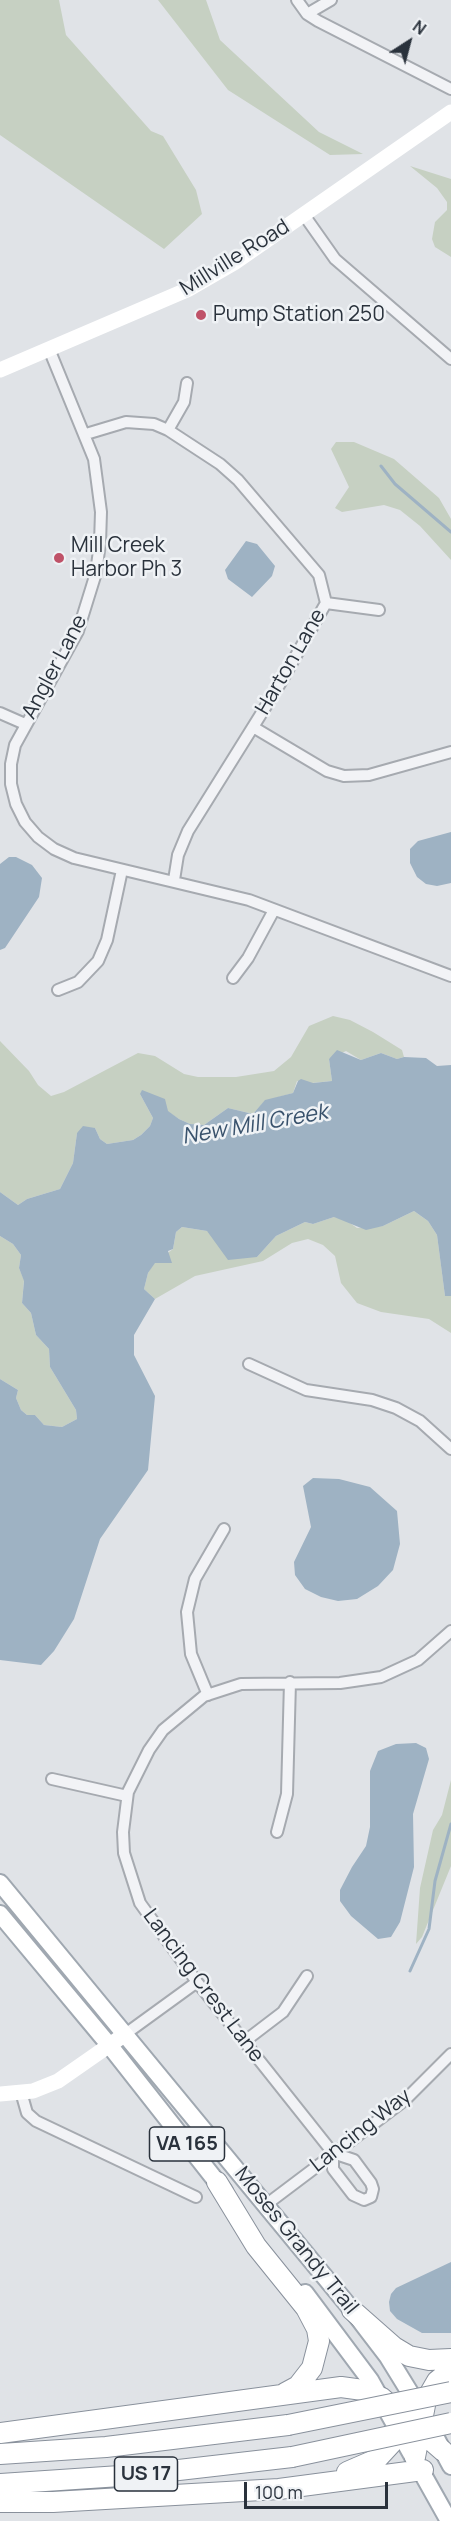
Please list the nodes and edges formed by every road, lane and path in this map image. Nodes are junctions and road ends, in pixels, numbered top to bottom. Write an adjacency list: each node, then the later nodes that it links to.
1 (297, 0): 3 (street)
2 (332, 0): 3 (street)
3 (307, 14): 4 (street)
4 (451, 89)
5 (451, 111): 6 (street, Millville Road)
6 (304, 215): 7 (street, Millville Road); 8 (street)
7 (49, 349): 9 (street, Millville Road); 12 (street, Angler Lane)
8 (451, 359)
9 (0, 370)
10 (187, 382): 11 (street)
11 (168, 430): 12 (street, Harton Lane); 13 (street, Harton Lane)
12 (86, 434): 16 (street, Angler Lane)
13 (326, 603): 14 (street); 17 (street, Harton Lane)
14 (379, 610)
15 (0, 713): 16 (street)
16 (25, 724): 19 (street, Angler Lane)
17 (253, 727): 18 (street); 20 (street, Harton Lane)
18 (451, 752)
19 (122, 870): 20 (street, Angler Lane); 24 (street)
20 (174, 880): 21 (street, Angler Lane)
21 (274, 910): 22 (street, Angler Lane); 23 (street)
22 (451, 976)
23 (233, 978)
24 (58, 990)
25 (249, 1364): 26 (street)
26 (451, 1449)
27 (224, 1528): 30 (street)
28 (451, 1631): 29 (street, Lancing Crest Lane)
29 (290, 1682): 30 (street, Lancing Crest Lane); 33 (street)
30 (208, 1695): 32 (street, Lancing Crest Lane)
31 (52, 1779): 32 (street)
32 (128, 1797): 37 (street, Lancing Crest Lane)
33 (277, 1832)
34 (0, 1883): 38 (main road, Moses Grandy Trail / VA 165)
35 (0, 1914): 40 (main road, Moses Grandy Trail / VA 165)
36 (307, 1976): 39 (street)
37 (197, 1982): 38 (street); 39 (street, Lancing Crest Lane)
38 (124, 2035): 40 (street); 47 (main road, Moses Grandy Trail / VA 165)
39 (245, 2041): 44 (street, Lancing Crest Lane)
40 (110, 2046): 42 (street); 45 (main road, Moses Grandy Trail / VA 165)
41 (451, 2054): 44 (street, Lancing Way)
42 (21, 2092): 43 (street); 46 (street)
43 (0, 2094)
44 (333, 2153): 44 (street); 47 (street, Lancing Way)
45 (217, 2182): 51 (main road, Moses Grandy Trail / VA 165); 53 (highway)
46 (196, 2197)
47 (267, 2205): 48 (main road, Moses Grandy Trail / VA 165)
48 (352, 2310): 49 (highway); 55 (main road, Moses Grandy Trail / VA 165)
49 (451, 2359)
50 (451, 2370): 55 (highway)
51 (370, 2380): 54 (main road, Moses Grandy Trail / VA 165); 55 (highway)
52 (451, 2392): 59 (highway, US 17, bridge)
53 (277, 2396): 54 (highway); 57 (highway)
54 (382, 2398): 55 (highway)
55 (415, 2419): 58 (highway); 60 (highway); 62 (highway)
56 (451, 2423): 61 (highway, US 17, bridge)
57 (0, 2433)
58 (448, 2453)
59 (0, 2454)
60 (419, 2464): 62 (highway); 64 (main road)
61 (0, 2484)
62 (202, 2493): 63 (highway)
63 (0, 2502)
64 (449, 2521)

